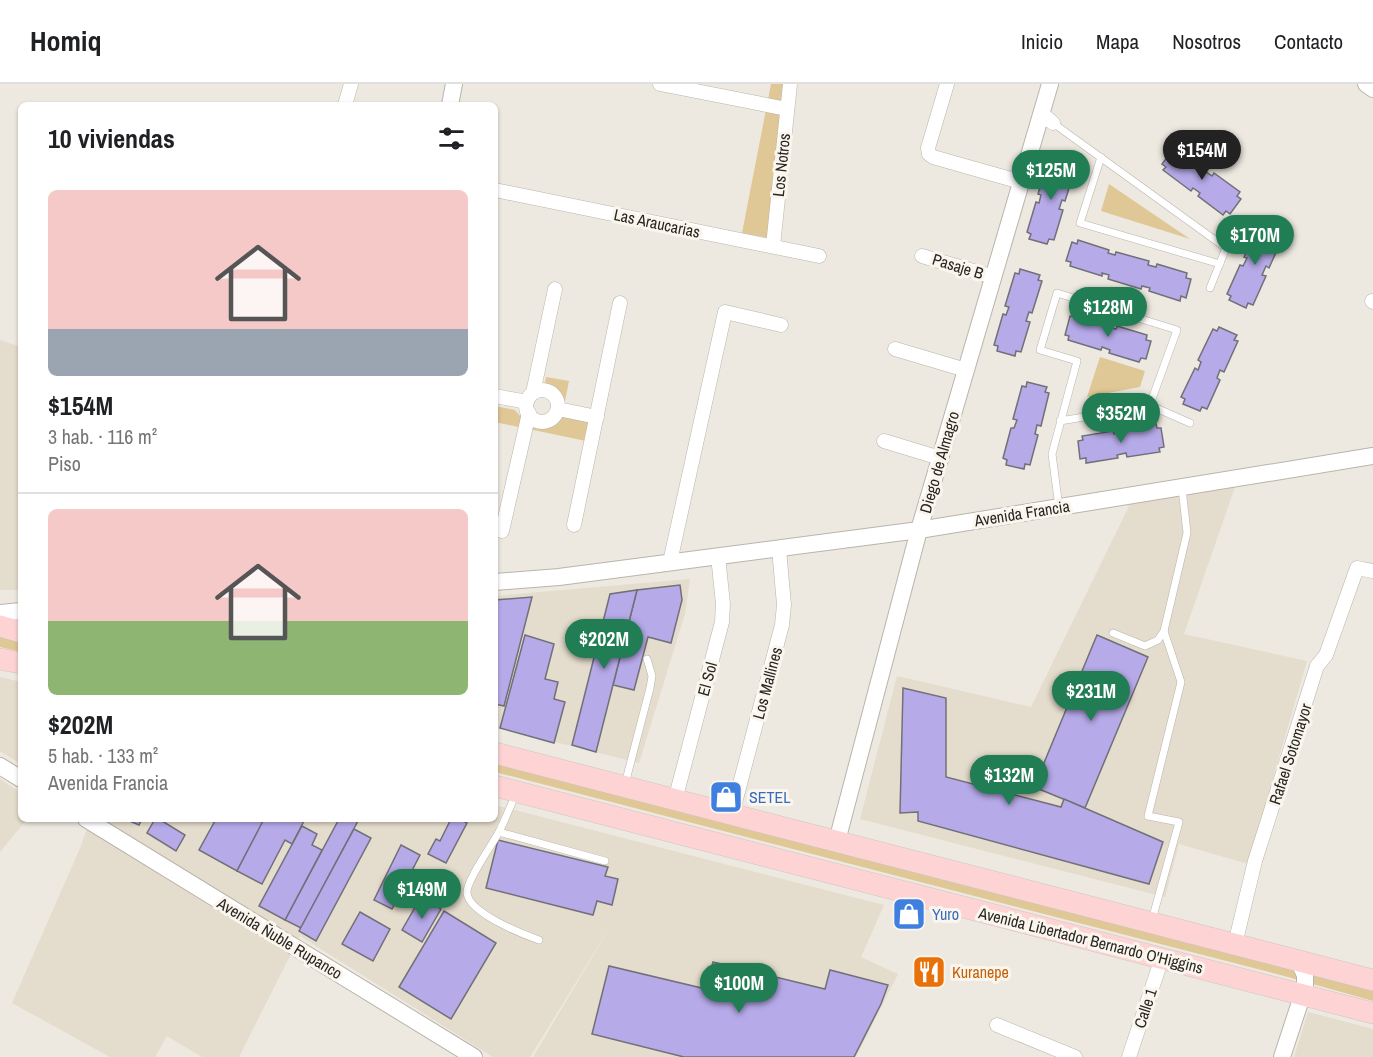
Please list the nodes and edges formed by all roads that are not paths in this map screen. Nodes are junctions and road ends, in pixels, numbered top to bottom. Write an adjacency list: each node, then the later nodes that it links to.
1 (351, 84): 9 (street)
2 (454, 84): 10 (street)
3 (660, 84): 11 (street)
4 (790, 84): 11 (street, Los Notros)
5 (947, 84): 14 (street)
6 (1050, 84): 12 (street, Diego de Almagro)
7 (1366, 84): 8 (street)
8 (1373, 89)
9 (346, 102)
10 (451, 102)
11 (787, 109): 16 (street, Los Notros)
12 (1047, 118): 13 (lane); 14 (street, Diego de Almagro)
13 (1101, 157): 19 (lane); 19 (lane)
14 (1021, 182): 20 (street, Diego de Almagro)
15 (498, 191): 16 (street, Las Araucarias)
16 (773, 246): 18 (street, Las Araucarias)
17 (922, 255): 20 (street, Pasaje B)
18 (819, 256)
19 (1220, 264): 21 (lane)
20 (994, 277): 26 (street, Diego de Almagro)
21 (1210, 288)
22 (555, 289): 28 (street)
23 (620, 303): 31 (street)
24 (781, 325): 44 (street)
25 (895, 349): 26 (street)
26 (966, 370): 36 (street, Diego de Almagro)
27 (498, 397): 28 (street)
28 (530, 403): 30 (street); 30 (street); 41 (street)
29 (1147, 404): 32 (lane); 32 (lane); 33 (lane)
30 (558, 409): 31 (street)
31 (597, 417): 39 (street)
32 (1060, 421): 38 (lane)
33 (1190, 423)
34 (884, 441): 36 (street)
35 (1373, 456): 37 (street, Avenida Francia)
36 (940, 458): 40 (street, Diego de Almagro)
37 (1182, 486): 38 (street, Avenida Francia); 51 (lane)
38 (1059, 507): 40 (street, Avenida Francia)
39 (574, 525)
40 (919, 530): 42 (street, Avenida Francia); 66 (street, Diego de Almagro)
41 (502, 531)
42 (779, 549): 43 (street, Avenida Francia); 63 (street, Los Mallines)
43 (718, 556): 44 (street, Avenida Francia); 62 (street, El Sol)
44 (670, 562): 46 (street, Avenida Francia)
45 (1373, 571): 70 (street, Rafael Sotomayor)
46 (498, 582)
47 (18, 611): 48 (street)
48 (0, 613)
49 (0, 626): 50 (main road)
50 (18, 631)
51 (1164, 631): 52 (lane); 68 (lane)
52 (1113, 633)
53 (0, 659): 55 (main road)
54 (647, 659): 60 (lane)
55 (18, 662)
56 (498, 754): 60 (main road, Avenida Libertador Bernardo O'Higgins)
57 (0, 766): 58 (street)
58 (18, 777)
59 (498, 787): 61 (main road, Avenida Libertador Bernardo O'Higgins)
60 (625, 787): 62 (main road, Avenida Libertador Bernardo O'Higgins)
61 (517, 791): 65 (lane); 71 (main road, Avenida Libertador Bernardo O'Higgins)
62 (675, 800): 63 (main road, Avenida Libertador Bernardo O'Higgins)
63 (732, 814): 66 (main road, Avenida Libertador Bernardo O'Higgins)
64 (91, 822): 78 (street, Avenida Ñuble Rupanco)
65 (499, 832): 67 (lane); 69 (lane)
66 (837, 842): 68 (main road, Avenida Libertador Bernardo O'Higgins)
67 (605, 861)
68 (1151, 922): 70 (main road, Avenida Libertador Bernardo O'Higgins)
69 (538, 940)
70 (1245, 946): 72 (main road, Avenida Libertador Bernardo O'Higgins); 73 (main road)
71 (1162, 958): 73 (main road, Avenida Libertador Bernardo O'Higgins); 80 (street, Calle 1)
72 (1298, 960): 74 (main road, Avenida Libertador Bernardo O'Higgins); 75 (street)
73 (1247, 980): 75 (main road, Avenida Libertador Bernardo O'Higgins)
74 (1373, 980)
75 (1303, 994): 76 (main road, Avenida Libertador Bernardo O'Higgins); 81 (street)
76 (1373, 1013)
77 (998, 1025): 79 (street)
78 (474, 1057)
79 (1075, 1057)
80 (1129, 1057)
81 (1282, 1057)

